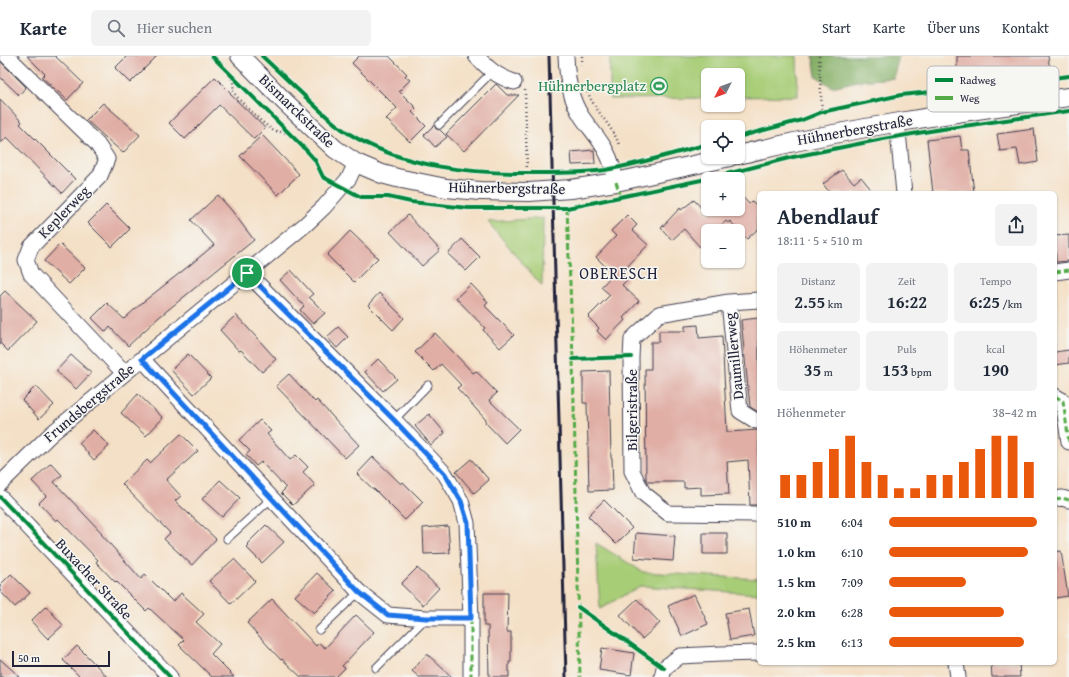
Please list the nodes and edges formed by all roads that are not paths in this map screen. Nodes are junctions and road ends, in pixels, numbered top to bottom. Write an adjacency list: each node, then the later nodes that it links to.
1 (7, 56): 23 (street, Keplerweg)
2 (240, 56): 13 (street, Bismarckstraße)
3 (476, 56): 5 (street)
4 (566, 56): 15 (street)
5 (492, 72): 6 (street); 11 (lane)
6 (514, 82)
7 (1069, 97): 8 (street, Hühnerbergstraße)
8 (1059, 98)
9 (958, 112): 10 (street, Hühnerbergstraße)
10 (896, 122): 12 (street, Hühnerbergstraße); 16 (street)
11 (439, 125)
12 (745, 153)
13 (356, 163): 15 (street, Hühnerbergstraße); 19 (street, Frundsbergstraße)
14 (701, 163): 15 (street, Hühnerbergstraße)
15 (616, 182)
16 (904, 191)
17 (1069, 270): 18 (street)
18 (1057, 272)
19 (247, 273): 22 (street, Frundsbergstraße); 26 (street)
20 (757, 300): 21 (street, Bilgeristraße)
21 (729, 302): 27 (street, Daumillerweg); 34 (street, Bilgeristraße)
22 (142, 359): 23 (street, Frundsbergstraße); 31 (street)
23 (124, 373): 29 (street, Frundsbergstraße)
24 (428, 385): 26 (lane)
25 (1057, 397): 28 (street)
26 (394, 420): 38 (street)
27 (757, 421)
28 (1069, 442)
29 (0, 484)
30 (0, 497): 43 (street, Buxacher Straße)
31 (272, 498): 35 (lane); 36 (street)
32 (1057, 499): 33 (street)
33 (1069, 500)
34 (757, 514)
35 (226, 539)
36 (359, 592): 37 (street); 39 (lane)
37 (426, 618): 38 (street); 42 (lane)
38 (471, 618): 44 (street)
39 (319, 630)
40 (757, 653): 45 (street)
41 (956, 665): 46 (street)
42 (376, 668)
43 (170, 677)
44 (471, 677)
45 (662, 677)
46 (958, 677)

